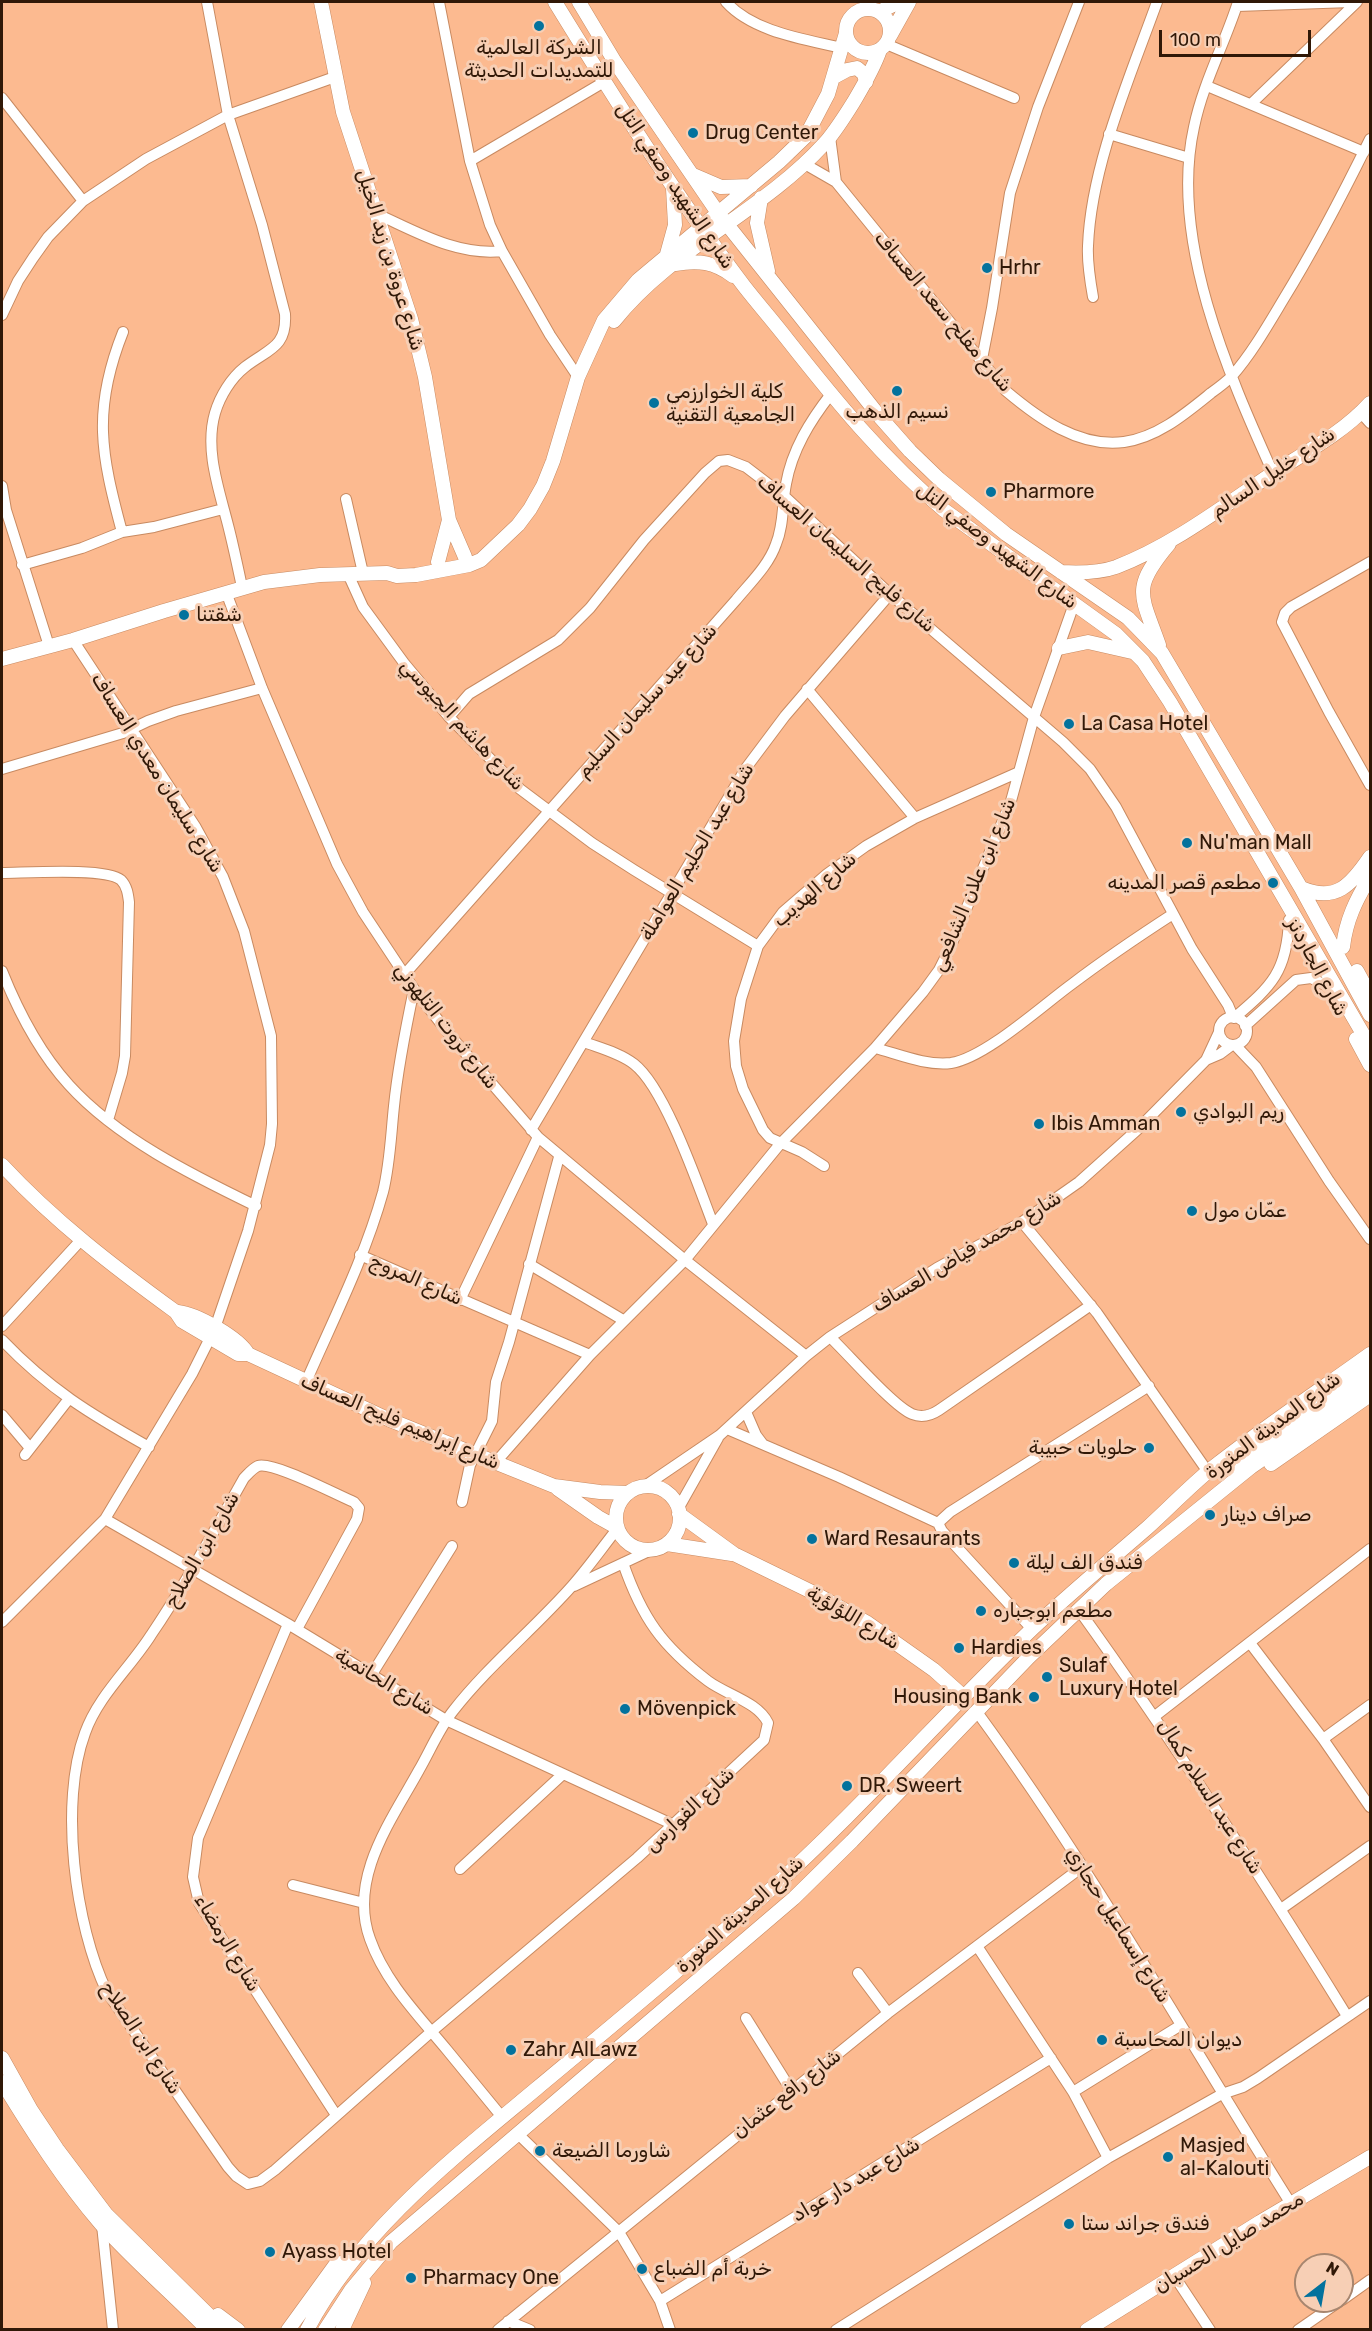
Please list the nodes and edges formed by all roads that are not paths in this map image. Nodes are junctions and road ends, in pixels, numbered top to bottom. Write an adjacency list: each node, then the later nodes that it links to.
1 (207, 2): 27 (street)
2 (321, 2): 19 (street, شارع عروة بن زيد الخيل)
3 (439, 2): 33 (street)
4 (555, 2): 21 (street, شارع الشهيد وصفي التل)
5 (579, 2): 35 (street, شارع الشهيد وصفي التل)
6 (726, 2): 18 (street)
7 (852, 2): 16 (street)
8 (899, 2): 15 (street)
9 (909, 2): 17 (street)
10 (1079, 2): 52 (street)
11 (1157, 2): 28 (street)
12 (1351, 2): 14 (street)
13 (1357, 2): 26 (street)
14 (1237, 4): 23 (street)
15 (872, 8): 16 (street); 17 (street)
16 (847, 27): 17 (street); 18 (street)
17 (885, 44): 22 (street); 24 (street)
18 (842, 48): 20 (street)
19 (335, 77): 27 (street); 42 (street, شارع عروة بن زيد الخيل)
20 (834, 77): 22 (street); 38 (street)
21 (604, 82): 33 (street); 37 (street, شارع الشهيد وصفي التل)
22 (866, 82): 29 (street)
23 (1207, 86): 26 (street); 32 (street)
24 (1014, 98)
25 (3, 103): 40 (street)
26 (1251, 104): 31 (street)
27 (228, 115): 40 (street); 61 (street)
28 (1109, 134): 32 (street); 49 (street)
29 (830, 137): 34 (street); 36 (street)
30 (1371, 139): 31 (street, شارع مفلح سعد العساف)
31 (1364, 152): 53 (street, شارع مفلح سعد العساف)
32 (1189, 158): 53 (street)
33 (470, 161): 45 (street)
34 (803, 163): 36 (street, شارع مفلح سعد العساف); 39 (street)
35 (689, 173): 38 (street); 41 (street, شارع الشهيد وصفي التل)
36 (836, 182): 52 (street, شارع مفلح سعد العساف)
37 (673, 186): 44 (street, شارع الشهيد وصفي التل); 46 (street)
38 (751, 186): 41 (street)
39 (761, 198): 43 (street); 47 (street)
40 (83, 201): 50 (street)
41 (718, 213): 43 (street, شارع الشهيد وصفي التل); 44 (street)
42 (377, 214): 45 (street); 62 (street, شارع عروة بن زيد الخيل)
43 (726, 224): 44 (street); 47 (street, شارع الشهيد وصفي التل)
44 (705, 232): 46 (street); 48 (street, شارع الشهيد وصفي التل)
45 (502, 251): 54 (street)
46 (669, 261): 48 (street); 54 (street)
47 (769, 276): 70 (street, شارع الشهيد وصفي التل)
48 (745, 286): 55 (street, شارع الشهيد وصفي التل)
49 (1093, 297)
50 (2, 315)
51 (123, 332): 63 (street)
52 (982, 359): 53 (street, شارع مفلح سعد العساف)
53 (1231, 376): 57 (street)
54 (578, 377): 65 (street)
55 (831, 394): 59 (street, شارع عيد سليمان السليم); 77 (street, شارع الشهيد وصفي التل)
56 (1367, 413): 57 (street, شارع خليل السالم)
57 (1273, 474): 64 (street, شارع خليل السالم)
58 (2, 486): 69 (street)
59 (784, 496): 76 (street, شارع فليح السليمان العساف); 86 (street, شارع فليح السليمان العساف); 92 (street, شارع عيد سليمان السليم)
60 (346, 499): 71 (street)
61 (223, 508): 63 (street); 74 (street)
62 (449, 520): 66 (street, شارع عروة بن زيد الخيل); 67 (street, شارع عروة بن زيد الخيل)
63 (122, 532): 69 (street)
64 (1172, 540): 70 (street, شارع خليل السالم); 81 (street, شارع خليل السالم)
65 (489, 552): 66 (street); 72 (street)
66 (465, 557): 67 (street)
67 (438, 562): 72 (street)
68 (1371, 562): 91 (street)
69 (22, 565): 79 (street)
70 (1061, 572): 81 (street, شارع الشهيد وصفي التل)
71 (363, 573): 72 (street); 73 (street)
72 (387, 573)
73 (348, 574): 74 (street); 86 (street, شارع هاشم الجيوسي)
74 (242, 587): 75 (street)
75 (226, 592): 78 (street); 84 (street, شارع ثروت التلهوني)
76 (890, 594): 85 (street, شارع عبد الحليم العواملة); 87 (street, شارع فليح السليمان العساف)
77 (1074, 604): 80 (street, شارع ابن علان الشافعي); 82 (street, شارع الشهيد وصفي التل)
78 (72, 640): 79 (street); 88 (street, شارع سليمان معدي العساف)
79 (49, 646): 83 (street)
80 (1059, 648): 82 (street); 87 (street, شارع ابن علان الشافعي)
81 (1162, 653): 97 (street, شارع الشهيد وصفي التل)
82 (1137, 654): 99 (street, شارع الشهيد وصفي التل)
83 (2, 659)
84 (262, 688): 88 (street); 106 (street, شارع ثروت التلهوني)
85 (807, 689): 93 (street); 98 (street, شارع عبد الحليم العواملة)
86 (449, 717): 92 (street, شارع هاشم الجيوسي)
87 (1034, 717): 90 (street, شارع ابن علان الشافعي); 101 (street, شارع فليح السليمان العساف)
88 (131, 730): 89 (street); 128 (street, شارع سليمان معدي العساف)
89 (2, 769)
90 (1019, 772): 93 (street, شارع الهديب); 118 (street, شارع ابن علان الشافعي)
91 (1371, 785)
92 (549, 812): 98 (street, شارع هاشم الجيوسي); 106 (street, شارع عيد سليمان السليم)
93 (915, 818): 103 (street, شارع الهديب)
94 (1371, 857): 97 (street)
95 (2, 873): 122 (street)
96 (1371, 877): 104 (street)
97 (1301, 888): 100 (street, شارع الشهيد وصفي التل)
98 (671, 893): 103 (street, شارع هاشم الجيوسي); 115 (street, شارع عبد الحليم العواملة)
99 (1284, 899): 102 (street, شارع الجاردنز); 117 (street, شارع الشهيد وصفي التل)
100 (1308, 901): 104 (street, شارع الجاردنز); 111 (street, شارع الشهيد وصفي التل)
101 (1173, 914): 109 (street, شارع فليح السليمان العساف); 118 (street)
102 (1289, 920): 107 (street, شارع الجاردنز); 112 (street)
103 (758, 946): 124 (street, شارع الهديب)
104 (1343, 947): 110 (street, شارع الجاردنز)
105 (2, 971): 122 (street)
106 (404, 975): 108 (street, شارع ثروت التلهوني)
107 (1328, 986): 114 (street); 120 (street, شارع الجاردنز)
108 (414, 989): 123 (street, شارع ثروت التلهوني); 133 (street, شارع المروج)
109 (1220, 995): 112 (street, شارع فليح السليمان العساف); 113 (street)
110 (1371, 995)
111 (1371, 1015)
112 (1233, 1017): 113 (street); 114 (street)
113 (1220, 1027): 116 (street); 119 (street, شارع محمد فياض العساف)
114 (1246, 1030): 116 (street); 121 (street)
115 (584, 1042): 123 (street, شارع عبد الحليم العواملة); 130 (street)
116 (1233, 1045): 119 (street, شارع محمد فياض العساف); 121 (street)
117 (1371, 1047)
118 (875, 1048): 124 (street, شارع ابن علان الشافعي)
119 (1206, 1060): 129 (street, شارع محمد فياض العساف)
120 (1371, 1065)
121 (1256, 1067): 131 (street)
122 (108, 1120): 128 (street)
123 (535, 1133): 125 (street, شارع ثروت التلهوني); 136 (street, شارع عبد الحليم العواملة)
124 (780, 1144): 127 (street, شارع الهديب); 130 (street, شارع ابن علان الشافعي)
125 (559, 1157): 134 (street, شارع ثروت التلهوني); 135 (street)
126 (2, 1165): 132 (street, شارع إبراهيم فليح العساف)
127 (824, 1166)
128 (256, 1206): 141 (street, شارع سليمان معدي العساف)
129 (1023, 1222): 137 (street); 142 (street, شارع محمد فياض العساف)
130 (713, 1224): 134 (street, شارع ابن علان الشافعي)
131 (1371, 1239)
132 (81, 1240): 140 (street); 141 (street, شارع إبراهيم فليح العساف)
133 (360, 1255): 136 (street, شارع المروج); 148 (street)
134 (685, 1260): 138 (street, شارع ابن علان الشافعي); 146 (street, شارع ثروت التلهوني)
135 (529, 1264): 138 (street); 139 (street)
136 (460, 1300): 139 (street, شارع المروج)
137 (1091, 1305): 142 (street); 150 (street)
138 (623, 1320): 145 (street, شارع ابن علان الشافعي)
139 (515, 1323): 145 (street, شارع المروج); 158 (street)
140 (2, 1326)
141 (213, 1333): 148 (street, شارع إبراهيم فليح العساف); 157 (street, شارع سليمان معدي العساف)
142 (830, 1337): 146 (street, شارع محمد فياض العساف)
143 (2, 1340): 152 (street)
144 (1371, 1354): 160 (street, شارع المدينة المنورة)
145 (590, 1355): 159 (street, شارع ابن علان الشافعي)
146 (806, 1356): 153 (street, شارع محمد فياض العساف)
147 (1371, 1370): 164 (street, شارع المدينة المنورة)
148 (306, 1382): 158 (street, شارع إبراهيم فليح العساف)
149 (1371, 1384): 167 (street, شارع المدينة المنورة)
150 (1149, 1386): 160 (street); 170 (street)
151 (1371, 1395): 167 (street, شارع المدينة المنورة)
152 (68, 1400): 154 (street); 157 (street)
153 (746, 1412): 155 (street, شارع محمد فياض العساف); 156 (street)
154 (2, 1415)
155 (723, 1432): 156 (street); 162 (street, شارع محمد فياض العساف); 168 (street, شارع محمد فياض العساف)
156 (764, 1445): 170 (street)
157 (149, 1447): 169 (street, شارع سليمان معدي العساف)
158 (475, 1456): 159 (street, شارع إبراهيم فليح العساف); 166 (street)
159 (495, 1463): 161 (street, شارع إبراهيم فليح العساف)
160 (1208, 1472): 164 (street, شارع المدينة المنورة)
161 (554, 1486): 163 (street, شارع إبراهيم فليح العساف); 171 (street, شارع إبراهيم فليح العساف)
162 (645, 1486): 163 (street); 168 (street)
163 (627, 1493): 171 (street)
164 (1178, 1501): 183 (street, شارع المدينة المنورة)
165 (354, 1502): 178 (street, شارع ابن الصلاح); 182 (street, شارع الرمضاء)
166 (462, 1502)
167 (1201, 1509): 180 (street, شارع المدينة المنورة)
168 (679, 1511): 172 (street); 176 (street, شارع اللؤلؤية)
169 (105, 1519): 178 (street, شارع الحاتمية); 181 (street, شارع سليمان معدي العساف)
170 (938, 1523): 183 (street)
171 (617, 1528): 175 (street); 179 (street)
172 (667, 1544): 175 (street); 176 (street, شارع اللؤلؤية)
173 (452, 1546): 185 (street)
174 (1371, 1549): 184 (street, شارع عبد السلام كمال)
175 (651, 1550): 177 (street)
176 (734, 1554): 186 (street, شارع اللؤلؤية)
177 (623, 1563): 179 (street); 194 (street, شارع الفوارس)
178 (192, 1569): 182 (street, شارع الحاتمية); 215 (street, شارع ابن الصلاح)
179 (571, 1587): 190 (street)
180 (1079, 1610): 188 (street, شارع المدينة المنورة); 189 (street)
181 (3, 1618)
182 (292, 1627): 185 (street, شارع الحاتمية); 215 (street, شارع الرمضاء)
183 (1032, 1629): 186 (street, شارع المدينة المنورة)
184 (1250, 1643): 189 (street, شارع عبد السلام كمال); 191 (street)
185 (372, 1674): 190 (street, شارع الحاتمية)
186 (963, 1696): 216 (street, شارع المدينة المنورة)
187 (1371, 1704): 191 (street)
188 (977, 1712): 196 (street, شارع إسماعيل حجازي); 217 (street, شارع المدينة المنورة)
189 (1155, 1716): 200 (street, شارع عبد السلام كمال)
190 (446, 1720): 192 (street, شارع الحاتمية); 199 (street)
191 (1323, 1739): 193 (street)
192 (563, 1774): 194 (street, شارع الحاتمية); 197 (street)
193 (1371, 1807)
194 (674, 1825): 208 (street, شارع الفوارس)
195 (1371, 1846): 200 (street)
196 (1082, 1867): 201 (street, شارع رافع عثمان); 207 (street, شارع إسماعيل حجازي)
197 (460, 1869)
198 (293, 1885): 199 (street)
199 (364, 1903): 208 (street)
200 (1281, 1909): 205 (street, شارع عبد السلام كمال)
201 (977, 1946): 204 (street, شارع رافع عثمان); 210 (street)
202 (858, 1973): 204 (street)
203 (1371, 2001): 205 (street)
204 (888, 2013): 212 (street, شارع رافع عثمان)
205 (1347, 2016): 214 (street)
206 (746, 2018): 212 (street)
207 (1181, 2025): 213 (street); 214 (street, شارع إسماعيل حجازي)
208 (431, 2032): 215 (street, شارع ابن الصلاح); 216 (street)
209 (2, 2058): 225 (street)
210 (1051, 2058): 213 (street); 229 (street, شارع عبد دار عواد)
211 (2, 2082): 221 (street)
212 (791, 2090): 222 (street, شارع رافع عثمان)
213 (1073, 2092): 219 (street)
214 (1222, 2094): 219 (street); 220 (street, شارع إسماعيل حجازي)
215 (336, 2115)
216 (502, 2117): 223 (street, شارع المدينة المنورة)
217 (518, 2134): 222 (street); 224 (street, شارع المدينة المنورة)
218 (1371, 2157): 220 (street, محمد صايل الحسبان)
219 (1108, 2158): 243 (street)
220 (1291, 2204): 226 (street, محمد صايل الحسبان)
221 (102, 2224): 232 (street); 233 (street)
222 (619, 2232): 229 (street); 231 (street, شارع رافع عثمان)
223 (350, 2261): 236 (street); 237 (street, شارع المدينة المنورة)
224 (372, 2263): 238 (street, شارع المدينة المنورة); 239 (street)
225 (171, 2277): 234 (street); 235 (street)
226 (1175, 2277): 244 (street, محمد صايل الحسبان); 245 (street)
227 (1371, 2280): 228 (street)
228 (1354, 2291)
229 (660, 2301): 242 (street)
230 (1322, 2313): 246 (street)
231 (508, 2321): 240 (street, شارع رافع عثمان); 241 (street)
232 (113, 2330)
233 (208, 2330)
234 (224, 2330)
235 (238, 2330)
236 (288, 2330)
237 (306, 2330)
238 (325, 2330)
239 (342, 2330)
240 (498, 2330)
241 (530, 2330)
242 (670, 2330)
243 (836, 2330)
244 (1087, 2330)
245 (1210, 2330)
246 (1298, 2330)

